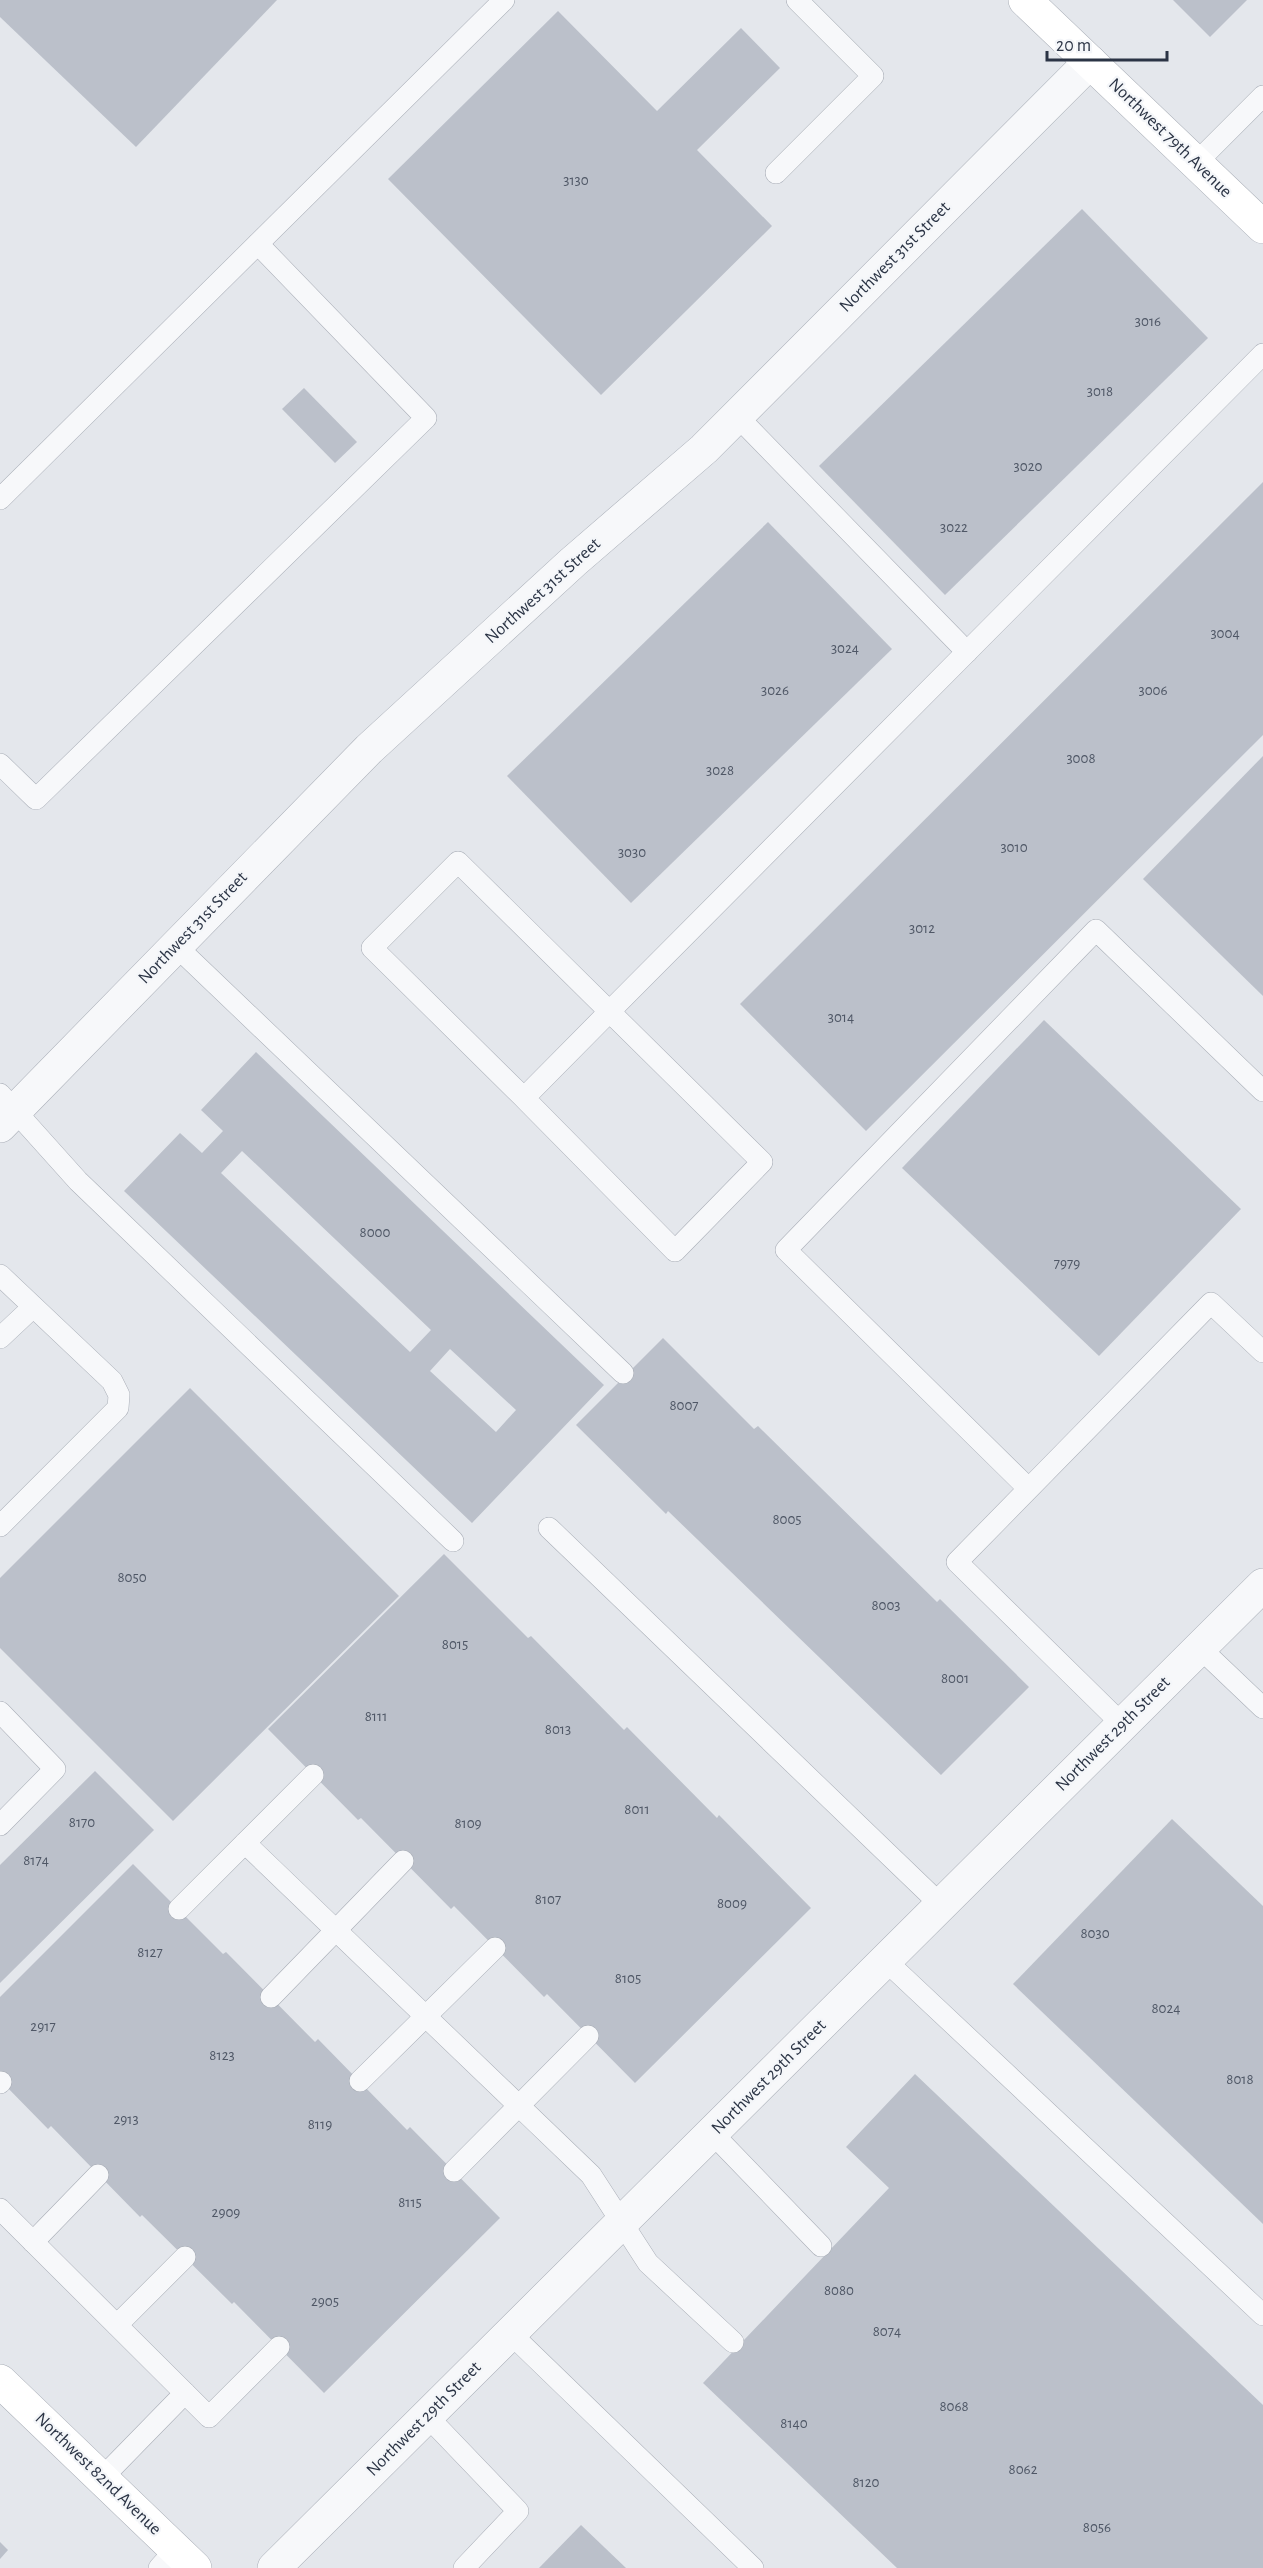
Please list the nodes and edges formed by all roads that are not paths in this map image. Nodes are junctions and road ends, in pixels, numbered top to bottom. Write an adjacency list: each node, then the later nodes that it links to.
1 (504, 0): 9 (lane)
2 (797, 0): 7 (lane)
3 (1039, 4): 4 (main road, Northwest 79th Avenue)
4 (1090, 62): 6 (main road, Northwest 79th Avenue); 11 (street, Northwest 31st Street)
5 (1263, 96): 6 (lane)
6 (1196, 163): 8 (main road, Northwest 79th Avenue)
7 (776, 173)
8 (1262, 225)
9 (258, 244): 12 (lane); 14 (lane)
10 (1263, 354): 13 (lane)
11 (736, 415): 13 (lane); 15 (street, Northwest 31st Street)
12 (0, 499)
13 (967, 652): 16 (lane)
14 (0, 764)
15 (176, 946): 19 (street, Northwest 31st Street); 24 (lane)
16 (609, 1012): 18 (lane); 18 (lane); 18 (lane)
17 (1263, 1091): 25 (lane)
18 (524, 1098)
19 (5, 1110): 28 (lane)
20 (0, 1275): 21 (lane)
21 (33, 1307): 22 (lane); 26 (lane)
22 (0, 1338)
23 (1263, 1352): 25 (lane)
24 (623, 1373)
25 (1028, 1488): 33 (lane)
26 (0, 1526)
27 (549, 1528): 38 (lane)
28 (453, 1541)
29 (1263, 1585): 30 (street, Northwest 29th Street)
30 (1200, 1648): 31 (lane); 33 (street, Northwest 29th Street)
31 (1263, 1708)
32 (0, 1712): 35 (lane)
33 (1123, 1725): 38 (street, Northwest 29th Street)
34 (313, 1775): 36 (lane)
35 (0, 1825)
36 (245, 1843): 39 (lane); 40 (lane)
37 (403, 1861): 40 (lane)
38 (942, 1906): 42 (street, Northwest 29th Street)
39 (179, 1909)
40 (336, 1930): 43 (lane); 44 (lane)
41 (495, 1948): 44 (lane)
42 (886, 1961): 48 (street, Northwest 29th Street); 56 (lane)
43 (272, 1997)
44 (425, 2016): 46 (lane); 47 (lane)
45 (588, 2036): 47 (lane)
46 (360, 2081)
47 (519, 2105): 49 (lane); 52 (lane)
48 (712, 2133): 52 (street, Northwest 29th Street); 54 (lane)
49 (454, 2171)
50 (98, 2175): 53 (lane)
51 (0, 2209): 53 (lane)
52 (623, 2224): 58 (street, Northwest 29th Street); 59 (lane)
53 (33, 2242): 57 (lane)
54 (821, 2246)
55 (185, 2257): 57 (lane)
56 (1263, 2315)
57 (117, 2325): 62 (lane)
58 (510, 2333): 63 (street, Northwest 29th Street); 68 (lane)
59 (733, 2342)
60 (279, 2347): 62 (lane)
61 (0, 2380): 64 (main road, Northwest 82nd Avenue)
62 (185, 2393): 64 (lane)
63 (427, 2416): 66 (street, Northwest 29th Street); 67 (lane)
64 (102, 2478): 65 (main road, Northwest 82nd Avenue)
65 (177, 2562)
66 (274, 2568)
67 (464, 2568)
68 (753, 2568)

